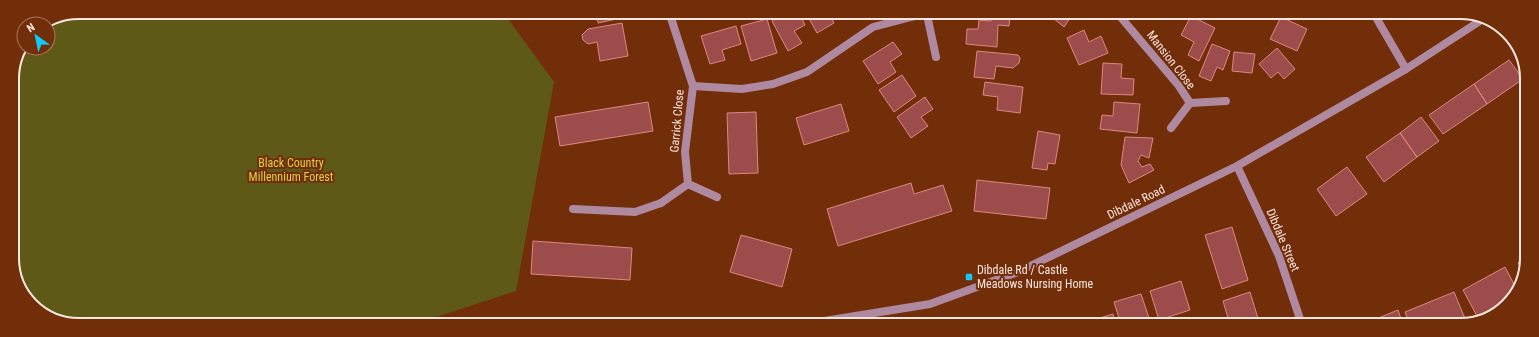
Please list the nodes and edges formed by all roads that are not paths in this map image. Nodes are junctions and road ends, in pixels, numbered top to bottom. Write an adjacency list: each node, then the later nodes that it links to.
1 (671, 19): 9 (street, Garrick Close)
2 (904, 19): 9 (street)
3 (928, 19): 7 (street)
4 (1122, 19): 11 (street, Mansion Close)
5 (1377, 19): 8 (street)
6 (1479, 22): 8 (street, Dibdale Road)
7 (936, 57)
8 (1406, 69): 13 (street, Dibdale Road)
9 (693, 86): 14 (street, Garrick Close)
10 (1226, 101): 11 (street, Mansion Close)
11 (1190, 103): 12 (street, Mansion Close)
12 (1171, 128)
13 (1237, 166): 17 (street, Dibdale Road); 18 (street, Dibdale Street)
14 (688, 184): 15 (street); 16 (street)
15 (717, 197)
16 (573, 209)
17 (847, 318)
18 (1300, 318)

